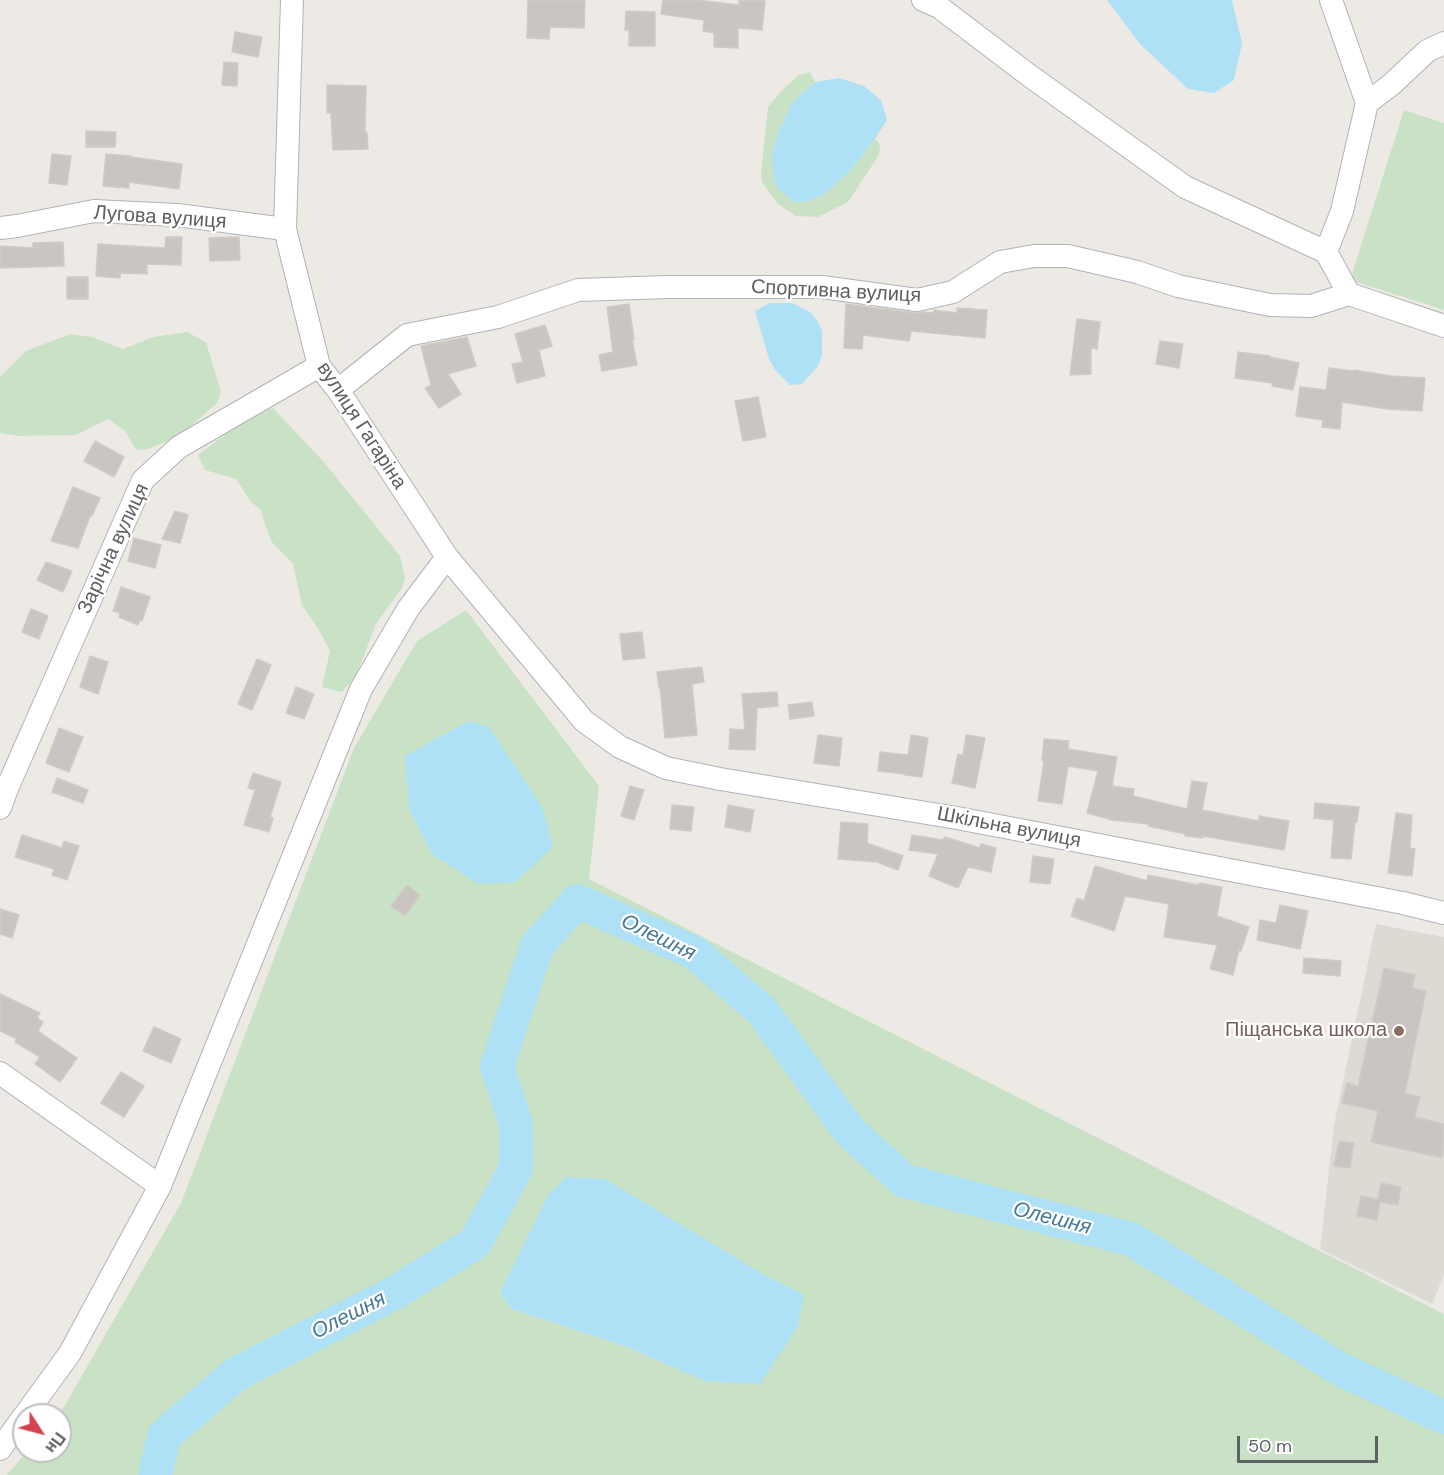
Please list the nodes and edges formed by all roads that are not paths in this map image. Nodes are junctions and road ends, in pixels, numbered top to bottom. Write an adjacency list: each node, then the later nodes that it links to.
1 (291, 0): 7 (street, вулиця Гагаріна)
2 (1331, 0): 5 (street)
3 (931, 4): 8 (street)
4 (1444, 43): 5 (street)
5 (1366, 103): 8 (street)
6 (0, 228): 7 (street, Лугова вулиця)
7 (285, 229): 11 (street, вулиця Гагаріна)
8 (1326, 252): 9 (street)
9 (1349, 294): 10 (street); 12 (street, Спортивна вулиця)
10 (1444, 326)
11 (318, 366): 12 (street, вулиця Гагаріна); 15 (street, Зарічна вулиця)
12 (338, 390): 13 (street, вулиця Гагаріна)
13 (447, 557): 14 (street, вулиця Гагаріна); 18 (street)
14 (584, 721): 16 (street, Шкільна вулиця)
15 (0, 808)
16 (1444, 913)
17 (0, 1073): 18 (street)
18 (160, 1186): 19 (street)
19 (34, 1403)
20 (12, 1433): 21 (street)
21 (0, 1449)

